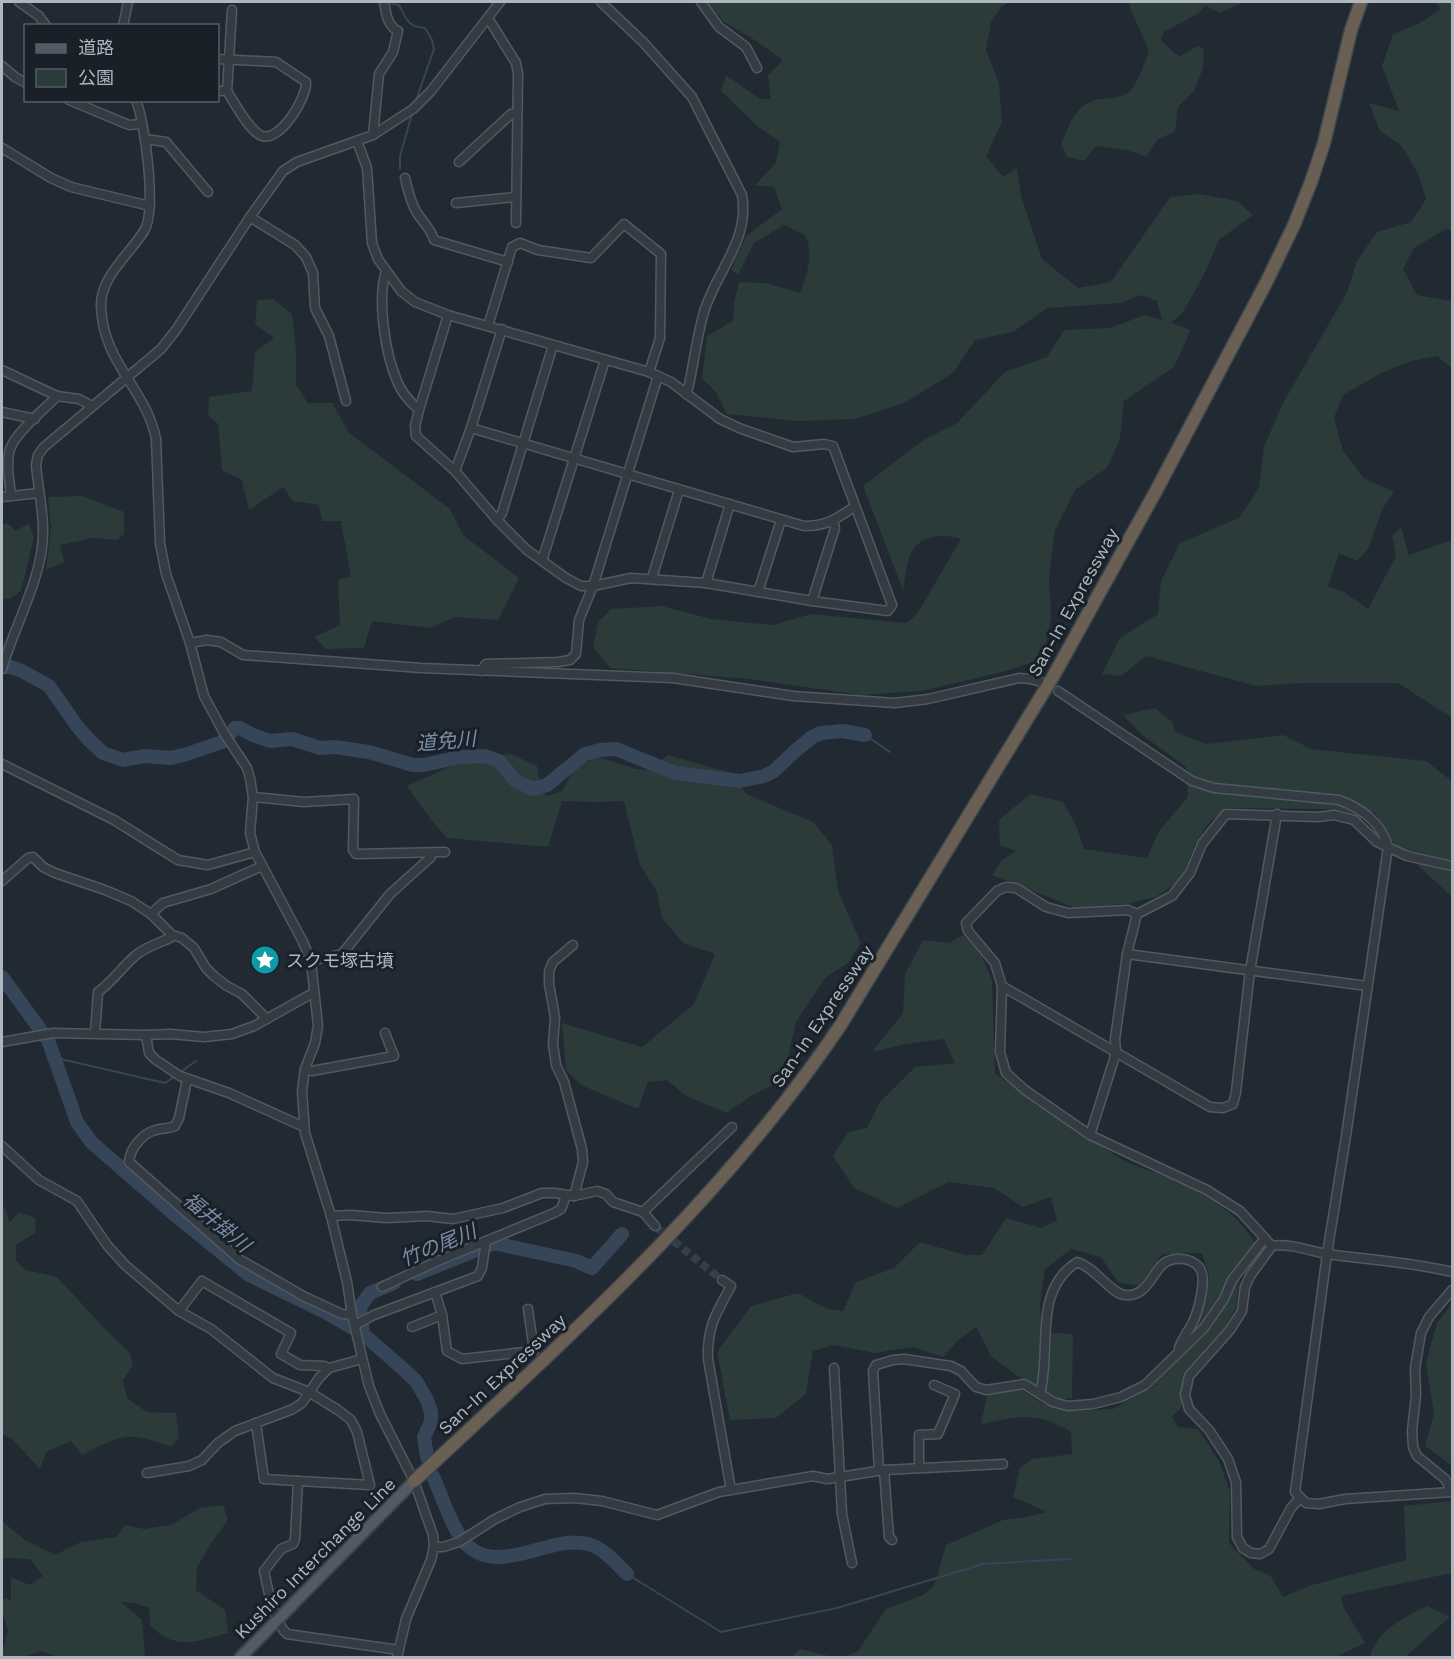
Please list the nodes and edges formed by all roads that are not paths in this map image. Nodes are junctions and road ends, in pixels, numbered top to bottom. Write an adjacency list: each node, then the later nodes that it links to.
1 (19, 2): 10 (street)
2 (128, 2): 11 (street)
3 (384, 2): 22 (street)
4 (500, 2): 9 (street)
5 (601, 2): 44 (street)
6 (701, 2): 15 (street)
7 (1361, 2): 142 (highway, San-In Expressway)
8 (232, 10): 13 (street)
9 (488, 18): 20 (street); 22 (street)
10 (45, 24)
11 (123, 24)
12 (219, 59): 13 (street)
13 (229, 60): 17 (street); 17 (street)
14 (2, 66): 16 (street)
15 (757, 68)
16 (24, 82)
17 (222, 91)
18 (74, 102): 21 (street)
19 (136, 102): 21 (street)
20 (516, 113): 26 (street); 29 (street)
21 (142, 124): 23 (street)
22 (373, 135): 24 (street)
23 (145, 139): 28 (street); 31 (street)
24 (357, 141): 32 (street); 35 (street)
25 (2, 148): 31 (street)
26 (459, 162)
27 (405, 178): 34 (street)
28 (208, 192)
29 (515, 197): 30 (street); 33 (street)
30 (456, 203)
31 (150, 206): 43 (street)
32 (250, 217): 43 (street); 46 (street)
33 (516, 223)
34 (508, 262): 37 (street); 42 (street)
35 (386, 271): 36 (street); 48 (street)
36 (448, 315): 37 (street); 48 (street)
37 (488, 326): 38 (street)
38 (502, 329): 39 (street); 51 (street)
39 (553, 345): 40 (street); 52 (street)
40 (605, 360): 42 (street); 53 (street)
41 (2, 370): 45 (street)
42 (653, 374): 44 (street); 56 (street)
43 (126, 379): 47 (street); 72 (street)
44 (686, 394): 62 (street)
45 (57, 396): 47 (street); 50 (street)
46 (346, 401)
47 (92, 406): 58 (street)
48 (419, 410): 55 (street)
49 (2, 412): 50 (street)
50 (35, 419): 54 (street)
51 (471, 428): 52 (street); 55 (street)
52 (523, 444): 53 (street); 63 (street)
53 (574, 459): 56 (street); 66 (street)
54 (5, 467): 59 (street)
55 (455, 471): 63 (street)
56 (627, 474): 57 (street); 69 (street)
57 (679, 490): 61 (street); 67 (street)
58 (39, 493): 59 (street); 73 (street)
59 (11, 496): 60 (street)
60 (2, 497)
61 (730, 504): 64 (street); 68 (street)
62 (855, 507): 65 (street); 71 (street)
63 (497, 520): 66 (street)
64 (781, 520): 65 (street); 70 (street)
65 (833, 521): 71 (street)
66 (542, 561): 69 (street)
67 (652, 578): 68 (street); 69 (street)
68 (706, 583): 70 (street)
69 (592, 586): 74 (street)
70 (758, 592): 71 (street)
71 (812, 601)
72 (190, 643): 74 (street); 78 (street)
73 (2, 669)
74 (481, 671): 75 (street)
75 (1041, 682)
76 (1058, 691): 80 (street)
77 (2, 764): 81 (street)
78 (253, 797): 81 (street); 83 (street)
79 (1277, 814): 80 (street); 88 (street); 93 (street)
80 (1388, 847): 85 (street); 95 (street)
81 (255, 852): 84 (street)
82 (445, 852): 83 (street)
83 (430, 853): 92 (street)
84 (262, 866): 87 (street); 92 (street)
85 (1452, 866)
86 (2, 881): 87 (street)
87 (151, 914): 89 (street)
88 (1137, 914): 91 (street); 94 (street)
89 (172, 934): 97 (street); 98 (street)
90 (573, 945): 109 (street)
91 (1127, 954): 93 (street); 102 (street)
92 (310, 961): 96 (street)
93 (1250, 971): 95 (street); 102 (street)
94 (1002, 986): 102 (street); 107 (street)
95 (1367, 986): 116 (street)
96 (313, 993): 97 (street); 103 (street)
97 (267, 1019): 100 (street)
98 (95, 1033): 100 (street); 101 (street)
99 (385, 1033): 103 (street)
100 (146, 1035): 104 (street)
101 (2, 1042)
102 (1116, 1053): 107 (street)
103 (305, 1069): 105 (street)
104 (187, 1080): 105 (street); 124 (street)
105 (304, 1127): 111 (street)
106 (732, 1127): 110 (street)
107 (1090, 1135): 113 (street)
108 (2, 1146): 123 (street)
109 (570, 1196): 110 (street); 111 (street); 114 (street)
110 (643, 1212): 112 (street)
111 (331, 1216): 124 (street)
112 (655, 1226)
113 (1265, 1238): 115 (street); 128 (street)
114 (486, 1241): 119 (street); 121 (street)
115 (1272, 1246): 116 (street); 145 (street)
116 (1327, 1254): 117 (street); 145 (street)
117 (1452, 1272)
118 (722, 1280): 143 (street)
119 (382, 1287)
120 (1452, 1290): 144 (street)
121 (435, 1292): 125 (street); 126 (street)
122 (528, 1309): 125 (street)
123 (179, 1311): 130 (street); 133 (street)
124 (352, 1315): 126 (street)
125 (442, 1315): 127 (street)
126 (355, 1325): 129 (street)
127 (412, 1327)
128 (1178, 1352): 134 (street); 134 (street)
129 (362, 1359): 130 (street); 142 (street)
130 (328, 1368): 133 (street)
131 (834, 1368): 140 (street)
132 (934, 1385): 137 (street)
133 (309, 1392): 135 (street); 141 (street)
134 (1040, 1394): 138 (street)
135 (256, 1423): 139 (street); 141 (street)
136 (1003, 1464): 137 (street)
137 (919, 1467): 138 (street)
138 (882, 1470): 140 (street); 146 (street)
139 (147, 1473)
140 (840, 1476): 143 (street); 148 (street)
141 (298, 1481): 149 (street)
142 (414, 1481): 147 (street); 149 (main road, Kushiro Interchange Line)
143 (731, 1490): 147 (street)
144 (1452, 1492): 145 (street)
145 (1300, 1498)
146 (892, 1540)
147 (434, 1547): 150 (street)
148 (852, 1563)
149 (278, 1619): 150 (street); 151 (main road, Kushiro Interchange Line)
150 (398, 1654)
151 (240, 1658)

